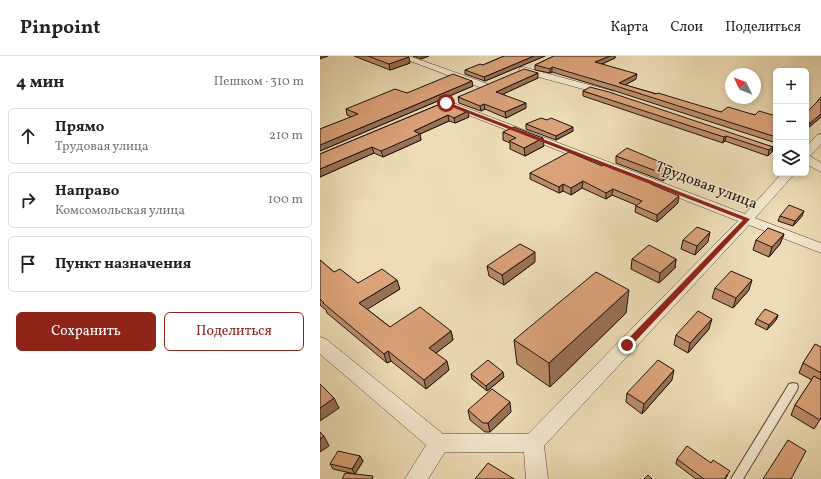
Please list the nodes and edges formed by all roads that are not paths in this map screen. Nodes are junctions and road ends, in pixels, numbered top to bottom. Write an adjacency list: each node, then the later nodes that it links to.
1 (401, 56): 3 (street)
2 (536, 64): 5 (street)
3 (472, 92)
4 (459, 97): 11 (street, Трудовая улица)
5 (620, 97)
6 (821, 137): 7 (street)
7 (809, 151)
8 (809, 161): 9 (street)
9 (821, 168)
10 (786, 176): 11 (street)
11 (747, 219): 12 (street, Трудовая улица); 16 (street)
12 (821, 248)
13 (320, 344): 15 (street)
14 (793, 387): 19 (lane)
15 (439, 443): 16 (street); 17 (street)
16 (533, 443): 18 (street)
17 (416, 479)
18 (537, 479)
19 (737, 479)

